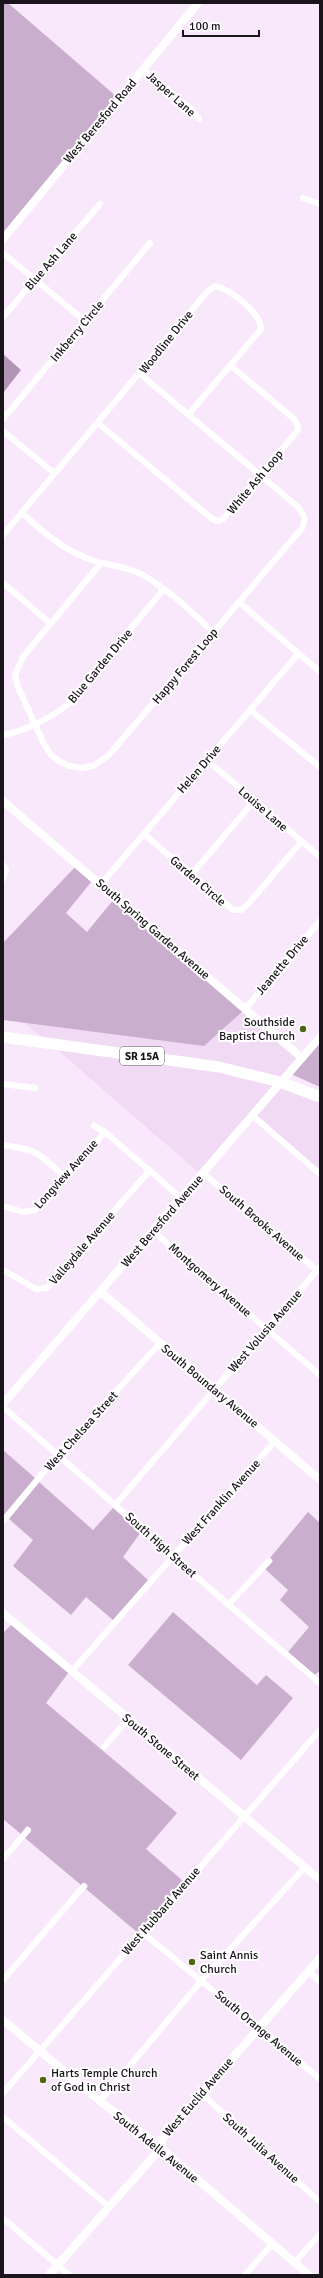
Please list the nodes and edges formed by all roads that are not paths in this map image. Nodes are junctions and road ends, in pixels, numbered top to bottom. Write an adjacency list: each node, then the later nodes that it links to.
1 (198, 3): 2 (street, West Beresford Road)
2 (143, 69): 3 (street, Jasper Lane); 7 (street, West Beresford Road)
3 (199, 119)
4 (303, 198): 6 (street)
5 (100, 204): 10 (street, Blue Ash Lane)
6 (320, 204)
7 (3, 239)
8 (150, 243): 12 (street, Inkberry Circle)
9 (3, 252): 10 (street)
10 (35, 279): 11 (street, Blue Ash Lane); 12 (street)
11 (3, 318)
12 (85, 321): 16 (street, Inkberry Circle)
13 (231, 366): 14 (street, Woodline Drive); 15 (street, Woodline Drive); 20 (street, White Ash Loop)
14 (140, 374): 15 (street, Happy Forest Loop); 17 (street, Woodline Drive)
15 (189, 414): 20 (street, Happy Forest Loop)
16 (3, 418)
17 (98, 423): 19 (street, Woodline Drive); 20 (street, White Ash Loop)
18 (3, 431): 19 (street)
19 (54, 474): 21 (street, Woodline Drive)
20 (260, 476): 26 (street, Happy Forest Loop)
21 (22, 513): 22 (street, Woodline Drive); 23 (street)
22 (3, 535)
23 (101, 563): 25 (street); 27 (street, Happy Forest Loop)
24 (3, 583): 27 (street)
25 (163, 590): 28 (street); 32 (street, Blue Garden Drive)
26 (239, 602): 28 (street, Happy Forest Loop); 29 (street)
27 (50, 623): 32 (street, Happy Forest Loop)
28 (213, 632): 32 (street, Happy Forest Loop)
29 (298, 654): 30 (street); 31 (street, Helen Drive)
30 (320, 672)
31 (250, 710): 34 (street, Helen Drive); 35 (street)
32 (35, 723): 33 (street, Blue Garden Drive)
33 (3, 735)
34 (207, 760): 37 (street, Louise Lane); 38 (street, Helen Drive)
35 (320, 767)
36 (3, 801): 44 (street, South Spring Garden Avenue)
37 (254, 801): 39 (street, Louise Lane); 42 (street)
38 (144, 834): 42 (street, Garden Circle); 44 (street, Helen Drive)
39 (301, 842): 40 (street, Louise Lane); 42 (street, Garden Circle)
40 (320, 857)
41 (3, 865): 43 (street)
42 (191, 875)
43 (3, 879)
44 (100, 884): 46 (street, South Spring Garden Avenue)
45 (320, 921): 46 (street, Jeanette Drive)
46 (245, 1009): 49 (street, South Spring Garden Avenue)
47 (3, 1037): 50 (highway, SR 15A)
48 (320, 1037): 49 (street, West Beresford Avenue)
49 (302, 1058): 50 (street, West Beresford Avenue)
50 (280, 1082): 53 (highway, SR 15A); 54 (street, West Beresford Avenue)
51 (3, 1084): 52 (street)
52 (35, 1088)
53 (320, 1098)
54 (252, 1115): 59 (street, West Beresford Avenue); 60 (street)
55 (94, 1126): 56 (street)
56 (105, 1132): 58 (street); 61 (street, Longview Avenue)
57 (3, 1145): 61 (street)
58 (150, 1170): 62 (street); 65 (street, Valleydale Avenue)
59 (203, 1173): 62 (street, West Beresford Avenue); 66 (street, South Brooks Avenue)
60 (320, 1174)
61 (64, 1177): 63 (street, Longview Avenue)
62 (181, 1198): 64 (street, West Beresford Avenue)
63 (3, 1206)
64 (153, 1231): 67 (street, West Beresford Avenue); 68 (street, Montgomery Avenue)
65 (3, 1270)
66 (319, 1270): 68 (street, West Volusia Avenue)
67 (101, 1292): 69 (street, South Boundary Avenue); 72 (street, West Beresford Avenue)
68 (267, 1329): 70 (street, Montgomery Avenue); 71 (street, West Volusia Avenue)
69 (160, 1343): 71 (street, South Boundary Avenue); 74 (street, West Chelsea Street)
70 (320, 1375)
71 (214, 1389): 73 (street, South Boundary Avenue); 76 (street, West Volusia Avenue)
72 (4, 1403): 74 (street, South High Street)
73 (275, 1442): 75 (street, South Boundary Avenue); 78 (street, West Franklin Avenue)
74 (58, 1455): 76 (street, South High Street); 77 (street, West Chelsea Street)
75 (320, 1480)
76 (116, 1505): 78 (street, South High Street)
77 (3, 1521)
78 (173, 1555): 80 (street, South High Street); 82 (street, West Franklin Avenue)
79 (269, 1561): 80 (street)
80 (228, 1606): 83 (street, South High Street)
81 (3, 1613): 82 (street, South Stone Street)
82 (72, 1671): 84 (street, South Stone Street)
83 (320, 1683)
84 (128, 1719): 86 (street); 87 (street, South Stone Street)
85 (320, 1730): 87 (street, West Hubbard Avenue)
86 (104, 1747)
87 (244, 1816): 90 (street, South Stone Street); 93 (street, West Hubbard Avenue)
88 (28, 1830): 89 (street)
89 (3, 1859)
90 (305, 1867): 91 (street, South Stone Street); 97 (street)
91 (320, 1880)
92 (84, 1886): 96 (street)
93 (142, 1932): 97 (street, South Orange Avenue); 101 (street, West Hubbard Avenue)
94 (320, 1958): 95 (street, West Euclid Avenue)
95 (308, 1971): 98 (street); 100 (street, West Euclid Avenue)
96 (3, 1980)
97 (202, 1980): 100 (street, South Orange Avenue); 105 (street)
98 (320, 1982)
99 (3, 2020): 101 (street, South Adelle Avenue)
100 (259, 2027): 102 (street, South Orange Avenue); 104 (street, West Euclid Avenue)
101 (40, 2051): 103 (street, West Hubbard Avenue); 105 (street, South Adelle Avenue)
102 (320, 2079)
103 (3, 2093)
104 (201, 2093): 107 (street, West Euclid Avenue); 108 (street, South Julia Avenue)
105 (100, 2102): 107 (street, South Adelle Avenue)
106 (3, 2117): 109 (street)
107 (161, 2148): 109 (street, West Euclid Avenue); 112 (street, South Adelle Avenue)
108 (320, 2202)
109 (109, 2207): 114 (street, West Euclid Avenue)
110 (3, 2218): 114 (street)
111 (320, 2234): 113 (street)
112 (272, 2244): 113 (street, South Adelle Avenue); 117 (street)
113 (294, 2263): 118 (street, South Adelle Avenue)
114 (58, 2266): 115 (street, West Euclid Avenue); 116 (street)
115 (50, 2275)
116 (69, 2275)
117 (245, 2275)
118 (309, 2275)

